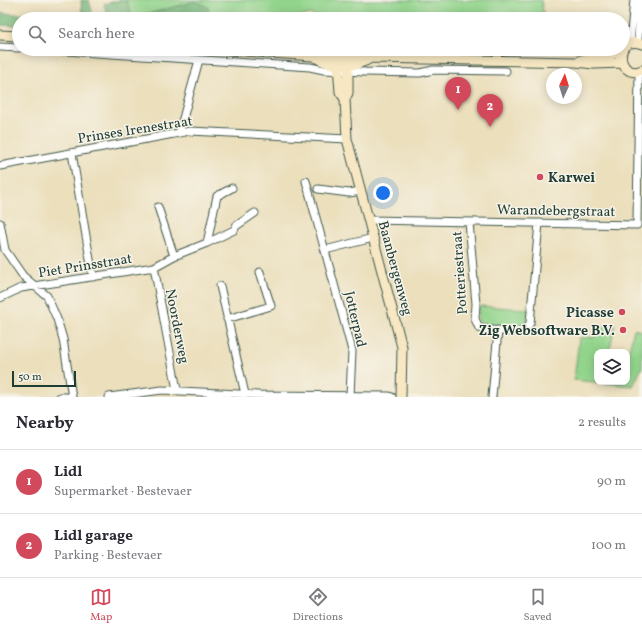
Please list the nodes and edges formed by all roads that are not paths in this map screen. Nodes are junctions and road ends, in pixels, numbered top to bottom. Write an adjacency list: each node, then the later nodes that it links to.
1 (634, 0): 5 (street)
2 (640, 0): 5 (street)
3 (0, 35): 4 (main road)
4 (12, 36)
5 (637, 43)
6 (0, 47): 7 (street)
7 (12, 48)
8 (140, 56): 12 (street)
9 (322, 56): 16 (main road)
10 (601, 56): 14 (main road)
11 (621, 56): 15 (main road)
12 (199, 60): 16 (street); 20 (street)
13 (498, 60): 14 (main road); 16 (main road); 19 (street)
14 (576, 62): 15 (main road)
15 (622, 64): 17 (main road)
16 (343, 66): 19 (street); 21 (main road, Baanbergenweg)
17 (640, 70): 33 (street, Warandebergstraat)
18 (506, 71): 19 (street)
19 (495, 72)
20 (179, 133): 21 (street, Prinses Irenestraat); 22 (street, Prinses Irenestraat)
21 (347, 139): 27 (main road, Baanbergenweg)
22 (72, 153): 23 (street, Prinses Irenestraat); 40 (street)
23 (0, 166)
24 (306, 181): 36 (street, Jotterpad)
25 (232, 188): 35 (street)
26 (318, 189): 27 (street)
27 (361, 191): 30 (main road, Baanbergenweg)
28 (158, 207): 37 (street)
29 (255, 213): 35 (street, Piet Prinsstraat)
30 (369, 220): 31 (street, Warandebergstraat); 34 (main road, Baanbergenweg)
31 (469, 222): 33 (street, Warandebergstraat); 45 (street, Potteriestraat)
32 (0, 223): 41 (street)
33 (539, 223): 45 (street)
34 (373, 238): 36 (street); 56 (main road, Baanbergenweg)
35 (206, 243): 37 (street, Piet Prinsstraat)
36 (325, 250): 49 (street, Jotterpad)
37 (174, 256): 38 (street, Piet Prinsstraat)
38 (154, 266): 40 (street, Piet Prinsstraat); 46 (street, Noorderweg)
39 (260, 272): 44 (street)
40 (93, 277): 41 (street, Piet Prinsstraat)
41 (36, 286): 43 (street, Piet Prinsstraat); 52 (street)
42 (220, 286): 44 (street)
43 (0, 298)
44 (227, 319): 48 (street)
45 (498, 330): 57 (street)
46 (177, 390): 47 (street); 53 (street)
47 (186, 394): 48 (street)
48 (245, 394): 49 (street)
49 (350, 396): 54 (street)
50 (60, 397): 51 (street)
51 (66, 397)
52 (72, 397)
53 (109, 397)
54 (370, 397): 55 (street)
55 (392, 397)
56 (401, 397)
57 (492, 397)

